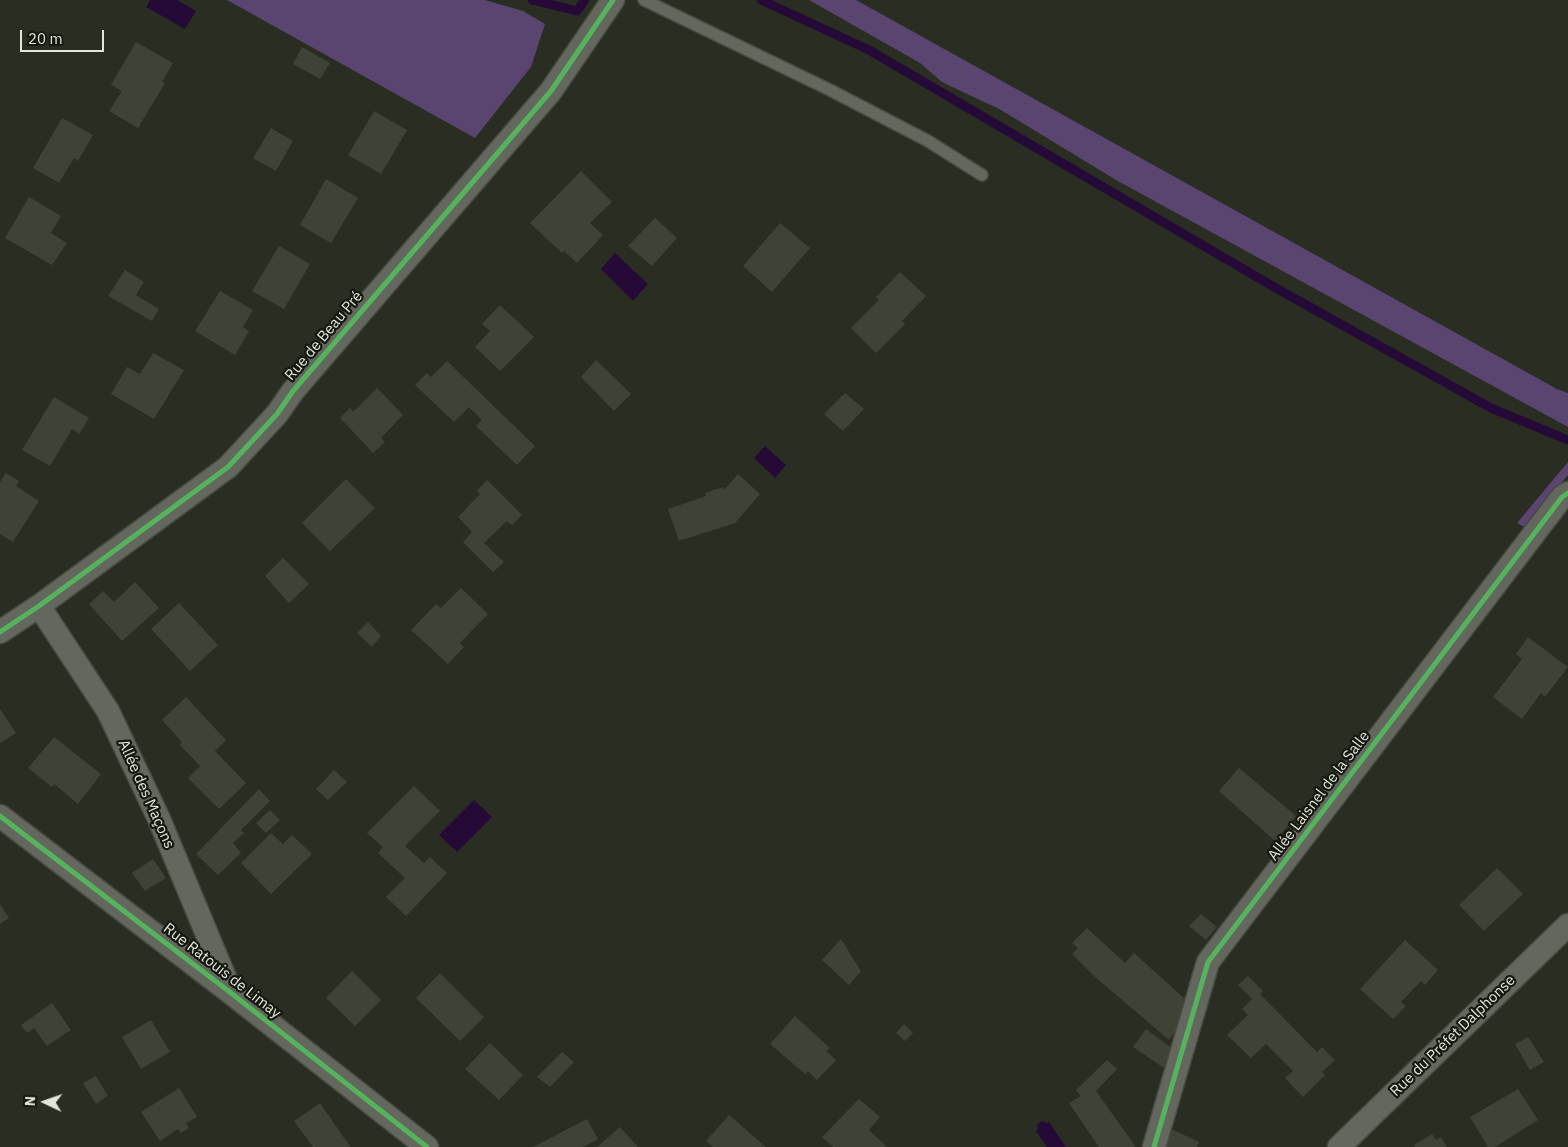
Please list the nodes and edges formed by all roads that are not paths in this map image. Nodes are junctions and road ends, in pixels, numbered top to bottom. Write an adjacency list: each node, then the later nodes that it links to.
1 (613, 0): 5 (street, Rue de Beau Pré)
2 (644, 0): 3 (lane)
3 (982, 175)
4 (1568, 492): 11 (street, Allée Laisnel de la Salle)
5 (39, 606): 6 (street, Rue de Beau Pré); 9 (street, Allée des Maçons)
6 (0, 632)
7 (0, 816): 9 (street, Rue Ratouis de Limay)
8 (1568, 926): 12 (street, Rue du Préfet Dalphonse)
9 (232, 993): 10 (street, Rue Ratouis de Limay)
10 (427, 1147)
11 (1154, 1147)
12 (1339, 1147)

